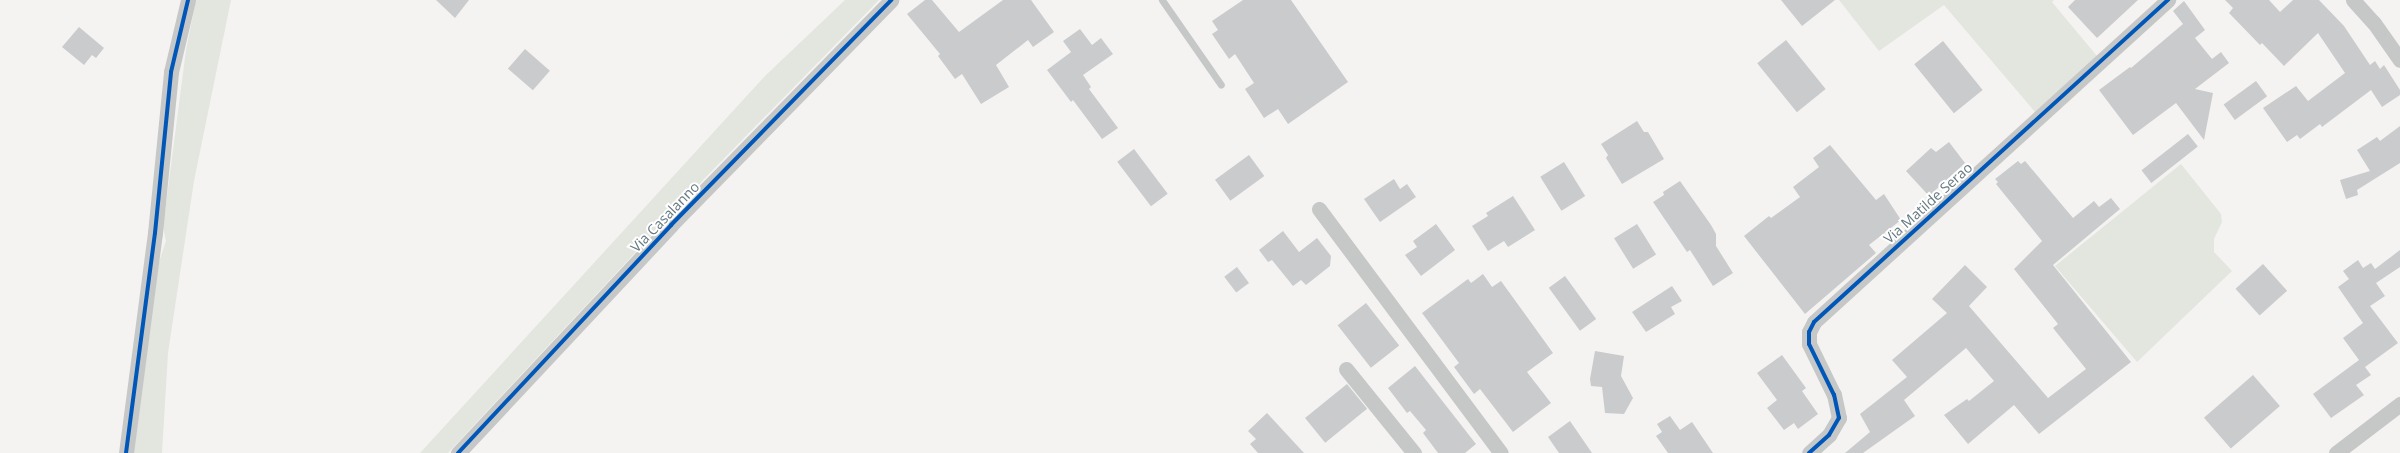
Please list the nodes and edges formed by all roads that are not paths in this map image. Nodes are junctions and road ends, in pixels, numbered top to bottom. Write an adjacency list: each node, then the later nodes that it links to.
1 (188, 0): 11 (street)
2 (892, 0): 12 (street, Via Casalanno)
3 (1162, 0): 7 (lane)
4 (2168, 0): 15 (street, Via Matilde Serao)
5 (2352, 0): 6 (street)
6 (2400, 60)
7 (1221, 85)
8 (1319, 209): 14 (street)
9 (1346, 369): 13 (street)
10 (2400, 404): 16 (street)
11 (126, 453)
12 (458, 453)
13 (1414, 453)
14 (1501, 453)
15 (1809, 453)
16 (2336, 453)

